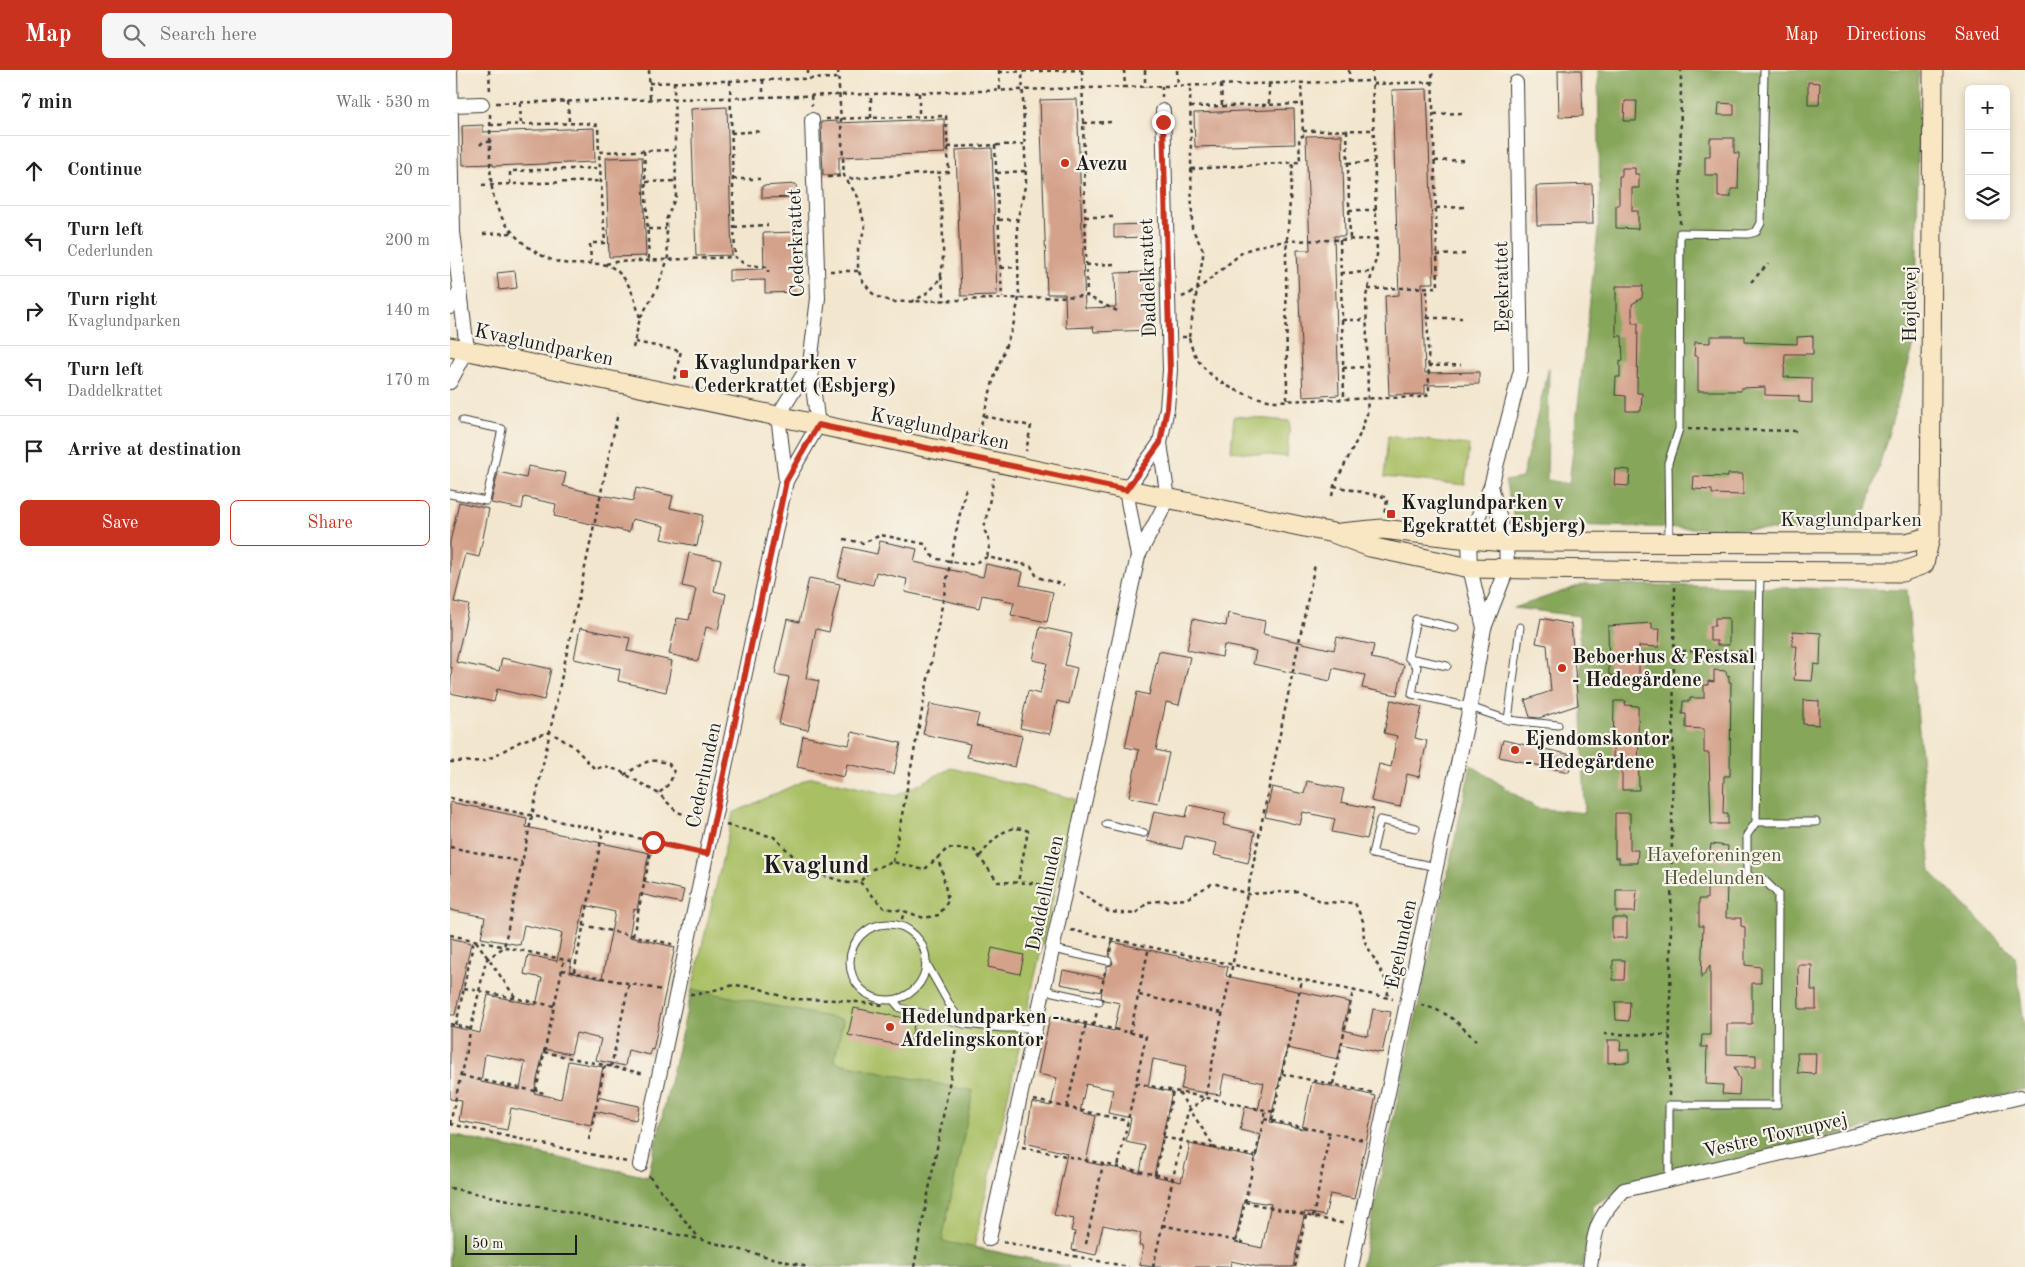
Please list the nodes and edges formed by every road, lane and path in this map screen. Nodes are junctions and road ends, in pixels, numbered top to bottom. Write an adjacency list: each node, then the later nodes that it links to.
1 (450, 70): 36 (street)
2 (489, 70): 48 (path)
3 (649, 70): 26 (path)
4 (808, 70): 19 (path)
5 (838, 70): 18 (path)
6 (1082, 70): 17 (path); 35 (path)
7 (1124, 70): 33 (path)
8 (1144, 70): 34 (path)
9 (1177, 70): 31 (path)
10 (1349, 70): 22 (path)
11 (1372, 70): 24 (path)
12 (1432, 70): 25 (path)
13 (1681, 70): 113 (path)
14 (1764, 70): 113 (lane)
15 (1933, 70): 191 (street, Højdevej)
16 (999, 71): 17 (path); 37 (path)
17 (1022, 72): 38 (path)
18 (838, 78): 19 (path); 41 (path)
19 (808, 79): 20 (path)
20 (763, 80): 21 (path); 42 (path)
21 (730, 81): 23 (path); 43 (path)
22 (1349, 81): 24 (path); 27 (path)
23 (674, 82): 26 (path); 45 (path)
24 (1373, 82): 25 (path); 67 (path)
25 (1433, 82): 56 (path)
26 (649, 83): 44 (path)
27 (1301, 83): 29 (path); 49 (path)
28 (1516, 83): 183 (street, Egekrattet)
29 (1269, 84): 30 (path); 51 (path)
30 (1221, 85): 32 (path); 52 (path)
31 (1178, 86): 32 (path); 34 (path)
32 (1190, 86): 53 (path)
33 (1125, 87): 34 (path); 35 (path)
34 (1145, 87)
35 (1082, 89): 38 (path); 62 (path)
36 (451, 90): 50 (street)
37 (1000, 90): 38 (path); 39 (path)
38 (1023, 90): 72 (path)
39 (918, 93): 40 (path); 57 (path)
40 (871, 94): 41 (path); 58 (path)
41 (839, 95): 42 (path); 59 (path)
42 (763, 97): 43 (path)
43 (730, 98): 45 (path); 70 (path)
44 (650, 99): 45 (path); 46 (path)
45 (674, 99): 76 (path)
46 (568, 101): 47 (path); 63 (path)
47 (520, 103): 48 (path); 65 (path)
48 (486, 104): 50 (street); 64 (path)
49 (1302, 104): 51 (path); 68 (path)
50 (452, 105): 140 (street)
51 (1269, 105): 52 (path)
52 (1222, 106): 53 (path)
53 (1190, 107): 86 (path)
54 (1163, 111): 145 (street, Daddelkrattet)
55 (1465, 113): 56 (path)
56 (1434, 114): 80 (path)
57 (919, 117): 58 (path); 75 (path)
58 (871, 118): 59 (path)
59 (840, 119): 60 (path); 93 (path)
60 (817, 120): 131 (street, Cederkrattet)
61 (1111, 122): 62 (path)
62 (1083, 123): 87 (path)
63 (569, 124): 65 (path); 78 (path)
64 (490, 125): 65 (path); 71 (path)
65 (521, 125)
66 (1347, 130): 67 (path); 68 (path); 83 (path)
67 (1374, 130): 82 (path)
68 (1302, 131): 81 (path)
69 (763, 132): 70 (path)
70 (731, 133): 91 (path)
71 (491, 142): 73 (path); 99 (path)
72 (1025, 144): 74 (path); 88 (path)
73 (480, 145)
74 (995, 145): 75 (path); 90 (path)
75 (948, 146): 89 (path)
76 (675, 150): 77 (path); 95 (path)
77 (644, 151): 78 (path); 96 (path)
78 (599, 152): 84 (path)
79 (1466, 160): 80 (path)
80 (1435, 161): 101 (path)
81 (1293, 162): 86 (path); 118 (path)
82 (1375, 162): 83 (path); 103 (path)
83 (1348, 163): 102 (path)
84 (600, 168): 94 (path); 97 (path)
85 (1111, 169): 87 (path)
86 (1191, 169): 141 (path)
87 (1084, 170): 104 (path)
88 (1025, 171): 90 (path); 106 (path)
89 (939, 173): 93 (path); 136 (path)
90 (996, 173): 107 (path)
91 (733, 179): 92 (path); 109 (path)
92 (760, 179)
93 (846, 179): 132 (path)
94 (601, 181): 97 (path); 124 (path)
95 (676, 181): 96 (path); 111 (path)
96 (646, 182): 110 (path)
97 (510, 184): 99 (path)
98 (482, 185): 99 (path)
99 (492, 185): 112 (path)
100 (1468, 207): 101 (path)
101 (1436, 208): 120 (path)
102 (1349, 210): 103 (path); 117 (path)
103 (1376, 210): 115 (path)
104 (1085, 217): 105 (path); 128 (path)
105 (1113, 217)
106 (1018, 219): 107 (path); 129 (path)
107 (999, 220): 130 (path)
108 (768, 225): 109 (path)
109 (734, 227): 121 (path)
110 (648, 229): 111 (path); 123 (path)
111 (666, 229): 122 (path)
112 (512, 232): 114 (path); 124 (path)
113 (1680, 233): 175 (lane)
114 (484, 234)
115 (1376, 239): 117 (path); 134 (path)
116 (1340, 240): 117 (path); 118 (path); 135 (path)
117 (1350, 240)
118 (1287, 241): 141 (path); 169 (path)
119 (1468, 254): 120 (path)
120 (1437, 255): 138 (path)
121 (735, 257): 122 (path); 133 (path)
122 (668, 259): 123 (path); 150 (path)
123 (649, 261): 125 (path)
124 (591, 264): 125 (path)
125 (604, 264): 150 (path)
126 (1114, 264): 128 (path)
127 (1768, 264): 137 (path)
128 (1086, 265): 142 (path)
129 (1018, 267): 130 (path); 144 (path)
130 (1001, 268): 143 (path)
131 (817, 271): 132 (path); 160 (street, Cederkrattet)
132 (859, 271): 147 (path)
133 (768, 272)
134 (1372, 272): 135 (path); 139 (path)
135 (1341, 273): 153 (path)
136 (941, 276): 146 (path); 147 (path)
137 (1751, 282)
138 (1427, 288): 139 (path); 151 (path)
139 (1368, 289): 154 (path)
140 (460, 290): 148 (street); 159 (street)
141 (1198, 290): 145 (path); 155 (path)
142 (1087, 296): 144 (path); 149 (path)
143 (1002, 298): 144 (path); 146 (path)
144 (1019, 298): 172 (path)
145 (1168, 299): 156 (street, Daddelkrattet)
146 (945, 301): 147 (path)
147 (910, 302)
148 (450, 306)
149 (1117, 311)
150 (640, 318): 157 (path)
151 (1427, 318): 152 (path); 161 (path)
152 (1462, 318)
153 (1342, 320): 154 (path); 164 (path)
154 (1367, 320): 163 (path)
155 (1189, 337): 156 (path); 169 (path)
156 (1169, 338): 178 (street, Daddelkrattet)
157 (635, 342): 158 (path); 166 (path)
158 (633, 348)
159 (458, 349): 165 (street); 166 (street, Kvaglundparken)
160 (810, 364): 171 (street, Cederkrattet); 174 (street, Cederkrattet)
161 (1428, 366): 162 (path); 167 (path)
162 (1461, 366)
163 (1368, 367): 164 (path); 167 (path)
164 (1343, 368): 168 (path)
165 (450, 382)
166 (670, 394): 171 (street, Kvaglundparken)
167 (1368, 398): 168 (path); 182 (path)
168 (1344, 399): 169 (path)
169 (1287, 401)
170 (618, 413): 215 (path)
171 (778, 416): 174 (street, Kvaglundparken); 181 (street, Cederlunden)
172 (984, 416): 177 (path); 179 (path)
173 (462, 421): 186 (lane)
174 (818, 425): 180 (street, Kvaglundparken); 181 (street, Cederlunden)
175 (1679, 429): 176 (path); 194 (lane)
176 (1798, 431)
177 (979, 432)
178 (1160, 443): 185 (street, Daddelkrattet); 188 (street, Daddelkrattet)
179 (1027, 445)
180 (997, 463): 185 (street, Kvaglundparken); 197 (path)
181 (786, 481): 221 (street, Cederlunden)
182 (1334, 486): 187 (path); 189 (path)
183 (1491, 486): 193 (street, Egekrattet); 195 (street, Egekrattet)
184 (966, 488): 198 (path)
185 (1126, 490): 188 (street, Kvaglundparken); 196 (street, Daddellunden)
186 (450, 494)
187 (1332, 496)
188 (1168, 499): 190 (street, Kvaglundparken); 196 (street, Daddellunden)
189 (1385, 510)
190 (1334, 533): 193 (street, Kvaglundparken); 200 (street, Kvaglundparken)
191 (1930, 537): 194 (street, Kvaglundparken); 203 (street, Kvaglundparken)
192 (844, 539): 198 (path)
193 (1469, 539): 195 (street, Kvaglundparken); 200 (street, Egelunden)
194 (1669, 541): 195 (street, Kvaglundparken)
195 (1506, 542): 201 (street, Egelunden)
196 (1138, 556): 240 (street, Daddellunden)
197 (987, 557): 198 (path); 204 (path)
198 (950, 561): 234 (path)
199 (1315, 564): 241 (path)
200 (1470, 568): 201 (street, Kvaglundparken); 207 (street, Egelunden)
201 (1507, 569): 202 (street, Kvaglundparken); 207 (street, Egelunden)
202 (1675, 571): 203 (street, Kvaglundparken); 208 (path)
203 (1760, 571): 209 (lane)
204 (1064, 586)
205 (1520, 627): 213 (lane)
206 (1455, 628): 210 (lane)
207 (1484, 628): 212 (street, Egelunden)
208 (1674, 651): 209 (path); 236 (path)
209 (1758, 651): 222 (lane)
210 (1408, 658): 211 (lane); 212 (lane)
211 (1447, 666)
212 (1470, 707): 213 (lane); 235 (street, Egelunden)
213 (1508, 720): 214 (lane)
214 (1558, 725)
215 (550, 732): 216 (path); 217 (path); 220 (path)
216 (450, 762)
217 (624, 775): 218 (path); 218 (path)
218 (659, 794): 221 (path)
219 (450, 798): 220 (path)
220 (532, 816): 226 (path); 233 (path)
221 (714, 822): 230 (street, Cederlunden); 238 (path)
222 (1756, 822): 223 (lane); 237 (lane)
223 (1816, 822)
224 (1106, 824): 227 (lane)
225 (1416, 828): 235 (lane)
226 (602, 831): 228 (path); 243 (path)
227 (1144, 832)
228 (653, 842): 230 (path); 247 (path)
229 (450, 848): 233 (path)
230 (707, 854): 252 (street, Cederlunden)
231 (980, 856): 232 (path); 239 (path); 239 (path)
232 (937, 858): 234 (path); 242 (path)
233 (522, 862): 250 (path)
234 (893, 862): 238 (path)
235 (1436, 867): 274 (street, Egelunden)
236 (1671, 877): 237 (path); 288 (path)
237 (1747, 877): 306 (lane)
238 (860, 882): 242 (path)
239 (1018, 882): 240 (path)
240 (1066, 890): 241 (path); 245 (street, Daddellunden)
241 (1248, 894): 259 (path); 271 (path)
242 (904, 911): 244 (path)
243 (583, 925): 247 (path); 258 (path)
244 (900, 927): 256 (lane); 272 (lane)
245 (1058, 927): 248 (path); 253 (street, Daddellunden)
246 (450, 935): 249 (path)
247 (633, 936): 252 (path)
248 (1113, 939): 251 (path); 257 (path)
249 (475, 941): 250 (path); 254 (path); 264 (path)
250 (504, 947): 254 (path); 255 (path)
251 (1149, 947): 259 (path); 269 (path)
252 (687, 948): 268 (street, Cederlunden)
253 (1053, 949): 257 (lane); 265 (street, Daddellunden)
254 (488, 959): 267 (path); 270 (path)
255 (564, 960): 258 (path); 260 (path)
256 (925, 961): 272 (lane); 281 (lane)
257 (1108, 961): 273 (path)
258 (576, 962): 261 (path)
259 (1233, 965): 262 (path); 278 (path)
260 (562, 970): 261 (path); 275 (path)
261 (574, 972): 263 (path)
262 (1302, 980): 266 (path); 293 (path)
263 (629, 984): 268 (path); 292 (path)
264 (464, 988): 267 (path); 282 (path)
265 (1044, 990): 273 (lane); 277 (street, Daddellunden)
266 (1353, 990): 271 (path); 297 (path)
267 (479, 991): 270 (path); 285 (path)
268 (677, 994): 276 (path); 295 (street, Cederlunden)
269 (1138, 994): 278 (path); 286 (path)
270 (516, 998): 275 (path)
271 (1387, 998): 274 (path)
272 (893, 1000): 276 (lane)
273 (1099, 1002): 283 (path)
274 (1407, 1002): 289 (path); 302 (street, Egelunden)
275 (554, 1006): 290 (path)
276 (900, 1008): 281 (lane)
277 (1039, 1013): 279 (path); 284 (street, Daddellunden)
278 (1222, 1013): 305 (path)
279 (1086, 1023): 283 (path); 307 (path)
280 (450, 1024): 282 (path)
281 (964, 1024): 284 (lane); 341 (path)
282 (456, 1025): 285 (path)
283 (1094, 1025): 286 (path)
284 (1035, 1028): 303 (street, Daddellunden)
285 (471, 1029): 294 (path)
286 (1130, 1033): 296 (path)
287 (1604, 1034): 288 (path)
288 (1669, 1035): 306 (path)
289 (1476, 1042)
290 (544, 1052): 291 (path); 298 (path)
291 (604, 1065): 292 (path); 317 (path)
292 (611, 1067): 295 (path)
293 (1282, 1074): 297 (path); 310 (path)
294 (461, 1076): 298 (path); 314 (path)
295 (659, 1077): 324 (street, Cederlunden)
296 (1136, 1083): 299 (path); 313 (path)
297 (1333, 1084): 302 (path)
298 (536, 1091): 301 (path)
299 (1173, 1091): 300 (path); 316 (path)
300 (1178, 1092): 305 (path); 308 (path)
301 (545, 1093)
302 (1387, 1096): 319 (street, Egelunden)
303 (1020, 1097): 307 (path); 320 (street, Daddellunden)
304 (2020, 1097): 328 (street, Vestre Tovrupvej)
305 (1206, 1098): 308 (path); 309 (path)
306 (1668, 1105): 328 (lane)
307 (1067, 1107): 313 (path)
308 (1190, 1110): 318 (path); 321 (path)
309 (1266, 1110): 310 (path); 311 (path)
310 (1274, 1112): 312 (path)
311 (1264, 1118): 312 (path); 322 (path)
312 (1272, 1120): 315 (path)
313 (1128, 1121): 325 (path)
314 (450, 1124): 324 (path)
315 (1330, 1132): 319 (path); 332 (path)
316 (1163, 1137): 318 (path); 326 (path)
317 (589, 1140)
318 (1181, 1141): 321 (path); 327 (path)
319 (1378, 1142): 334 (street, Egelunden)
320 (1010, 1144): 323 (path); 336 (street, Daddellunden)
321 (1215, 1148): 322 (path)
322 (1255, 1156): 330 (path)
323 (1103, 1164): 325 (path); 339 (path)
324 (640, 1165): 335 (path)
325 (1118, 1167): 326 (path)
326 (1155, 1175): 327 (path)
327 (1172, 1178): 333 (path)
328 (1669, 1180): 346 (street, Vestre Tovrupvej)
329 (450, 1188): 335 (path)
330 (1245, 1202): 331 (path); 337 (path)
331 (1306, 1216): 332 (path); 344 (path)
332 (1312, 1217): 334 (path)
333 (1162, 1225): 337 (path); 343 (path)
334 (1360, 1227): 345 (street, Egelunden)
335 (699, 1239): 340 (path)
336 (989, 1239): 342 (path)
337 (1236, 1241): 338 (path)
338 (1246, 1243)
339 (1086, 1244)
340 (807, 1267)
341 (914, 1267)
342 (1129, 1267)
343 (1153, 1267)
344 (1294, 1267)
345 (1351, 1267)
346 (1590, 1267)

